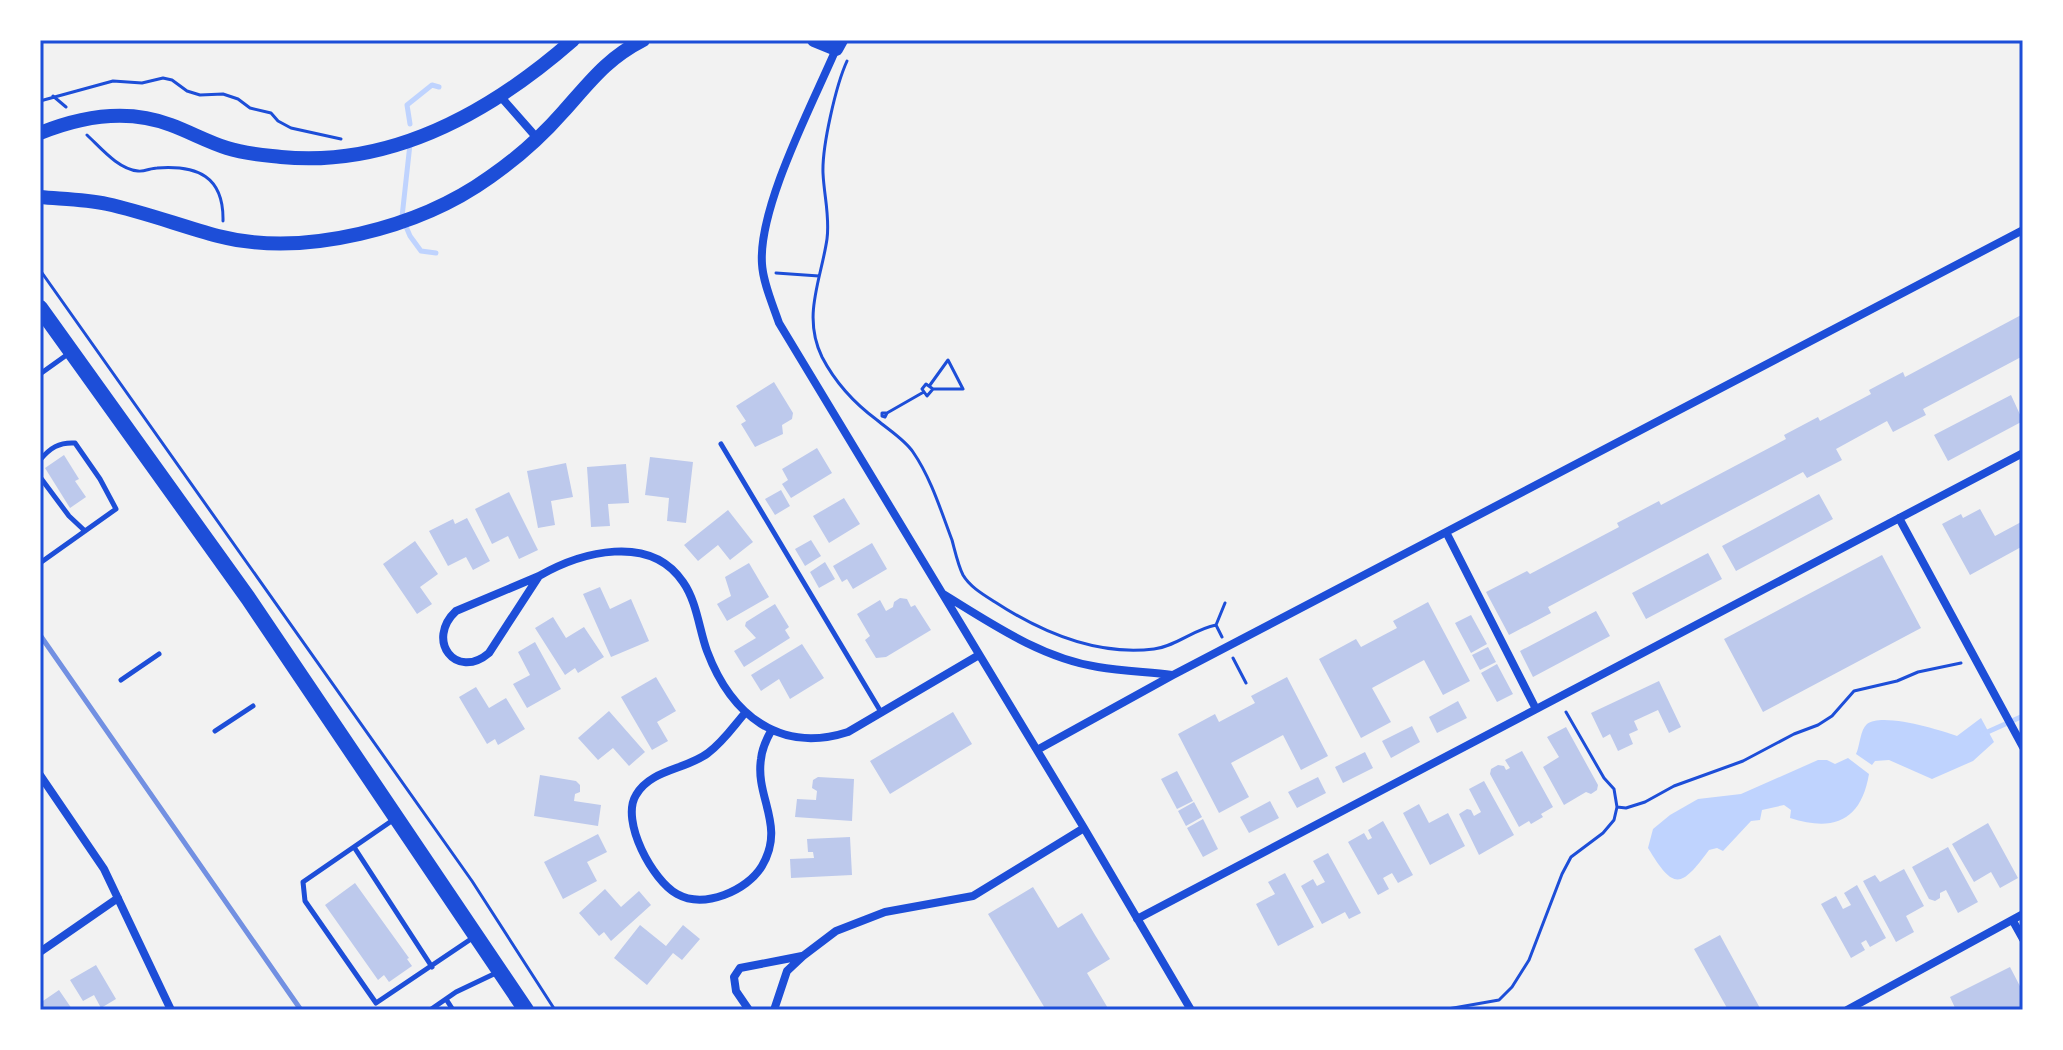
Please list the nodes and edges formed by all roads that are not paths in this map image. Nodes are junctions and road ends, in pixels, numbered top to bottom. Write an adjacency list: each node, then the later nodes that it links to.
1 (573, 40): 5 (street)
2 (643, 40): 7 (street)
3 (814, 40): 4 (street)
4 (843, 48): 22 (street)
5 (501, 97): 6 (street); 7 (street)
6 (40, 133)
7 (537, 138): 8 (street)
8 (40, 197)
9 (2023, 230): 19 (street)
10 (40, 308): 11 (main road)
11 (72, 351): 12 (lane); 36 (main road)
12 (40, 374)
13 (721, 444): 29 (lane)
14 (2023, 453): 17 (street)
15 (40, 460): 18 (lane)
16 (40, 477): 18 (lane)
17 (1899, 518): 28 (street); 33 (street)
18 (85, 531): 20 (lane)
19 (1446, 532): 25 (street); 28 (street)
20 (40, 563)
21 (539, 576): 21 (street); 30 (street)
22 (941, 593): 24 (street); 25 (street)
23 (159, 654): 26 (lane)
24 (979, 655): 29 (street); 34 (street)
25 (1173, 675): 34 (street)
26 (121, 680)
27 (253, 706): 31 (lane)
28 (1536, 709): 41 (street)
29 (881, 712): 32 (street)
30 (745, 713): 32 (street); 32 (street)
31 (215, 731)
32 (771, 731)
33 (2023, 747)
34 (1037, 750): 37 (street)
35 (40, 775): 39 (street)
36 (397, 817): 38 (lane); 43 (main road)
37 (1084, 828): 41 (street); 46 (street)
38 (354, 847): 47 (lane); 47 (lane)
39 (118, 898): 45 (street); 50 (street)
40 (2023, 914): 42 (street)
41 (1137, 919): 56 (street)
42 (2013, 921): 44 (street); 57 (street)
43 (476, 935): 47 (lane); 48 (main road)
44 (2023, 939)
45 (40, 952)
46 (803, 956): 54 (street); 55 (street)
47 (432, 967)
48 (501, 971): 49 (lane); 53 (main road)
49 (446, 999): 51 (lane); 52 (lane)
50 (171, 1010)
51 (430, 1010)
52 (453, 1010)
53 (526, 1010)
54 (749, 1010)
55 (774, 1010)
56 (1191, 1010)
57 (1847, 1010)

